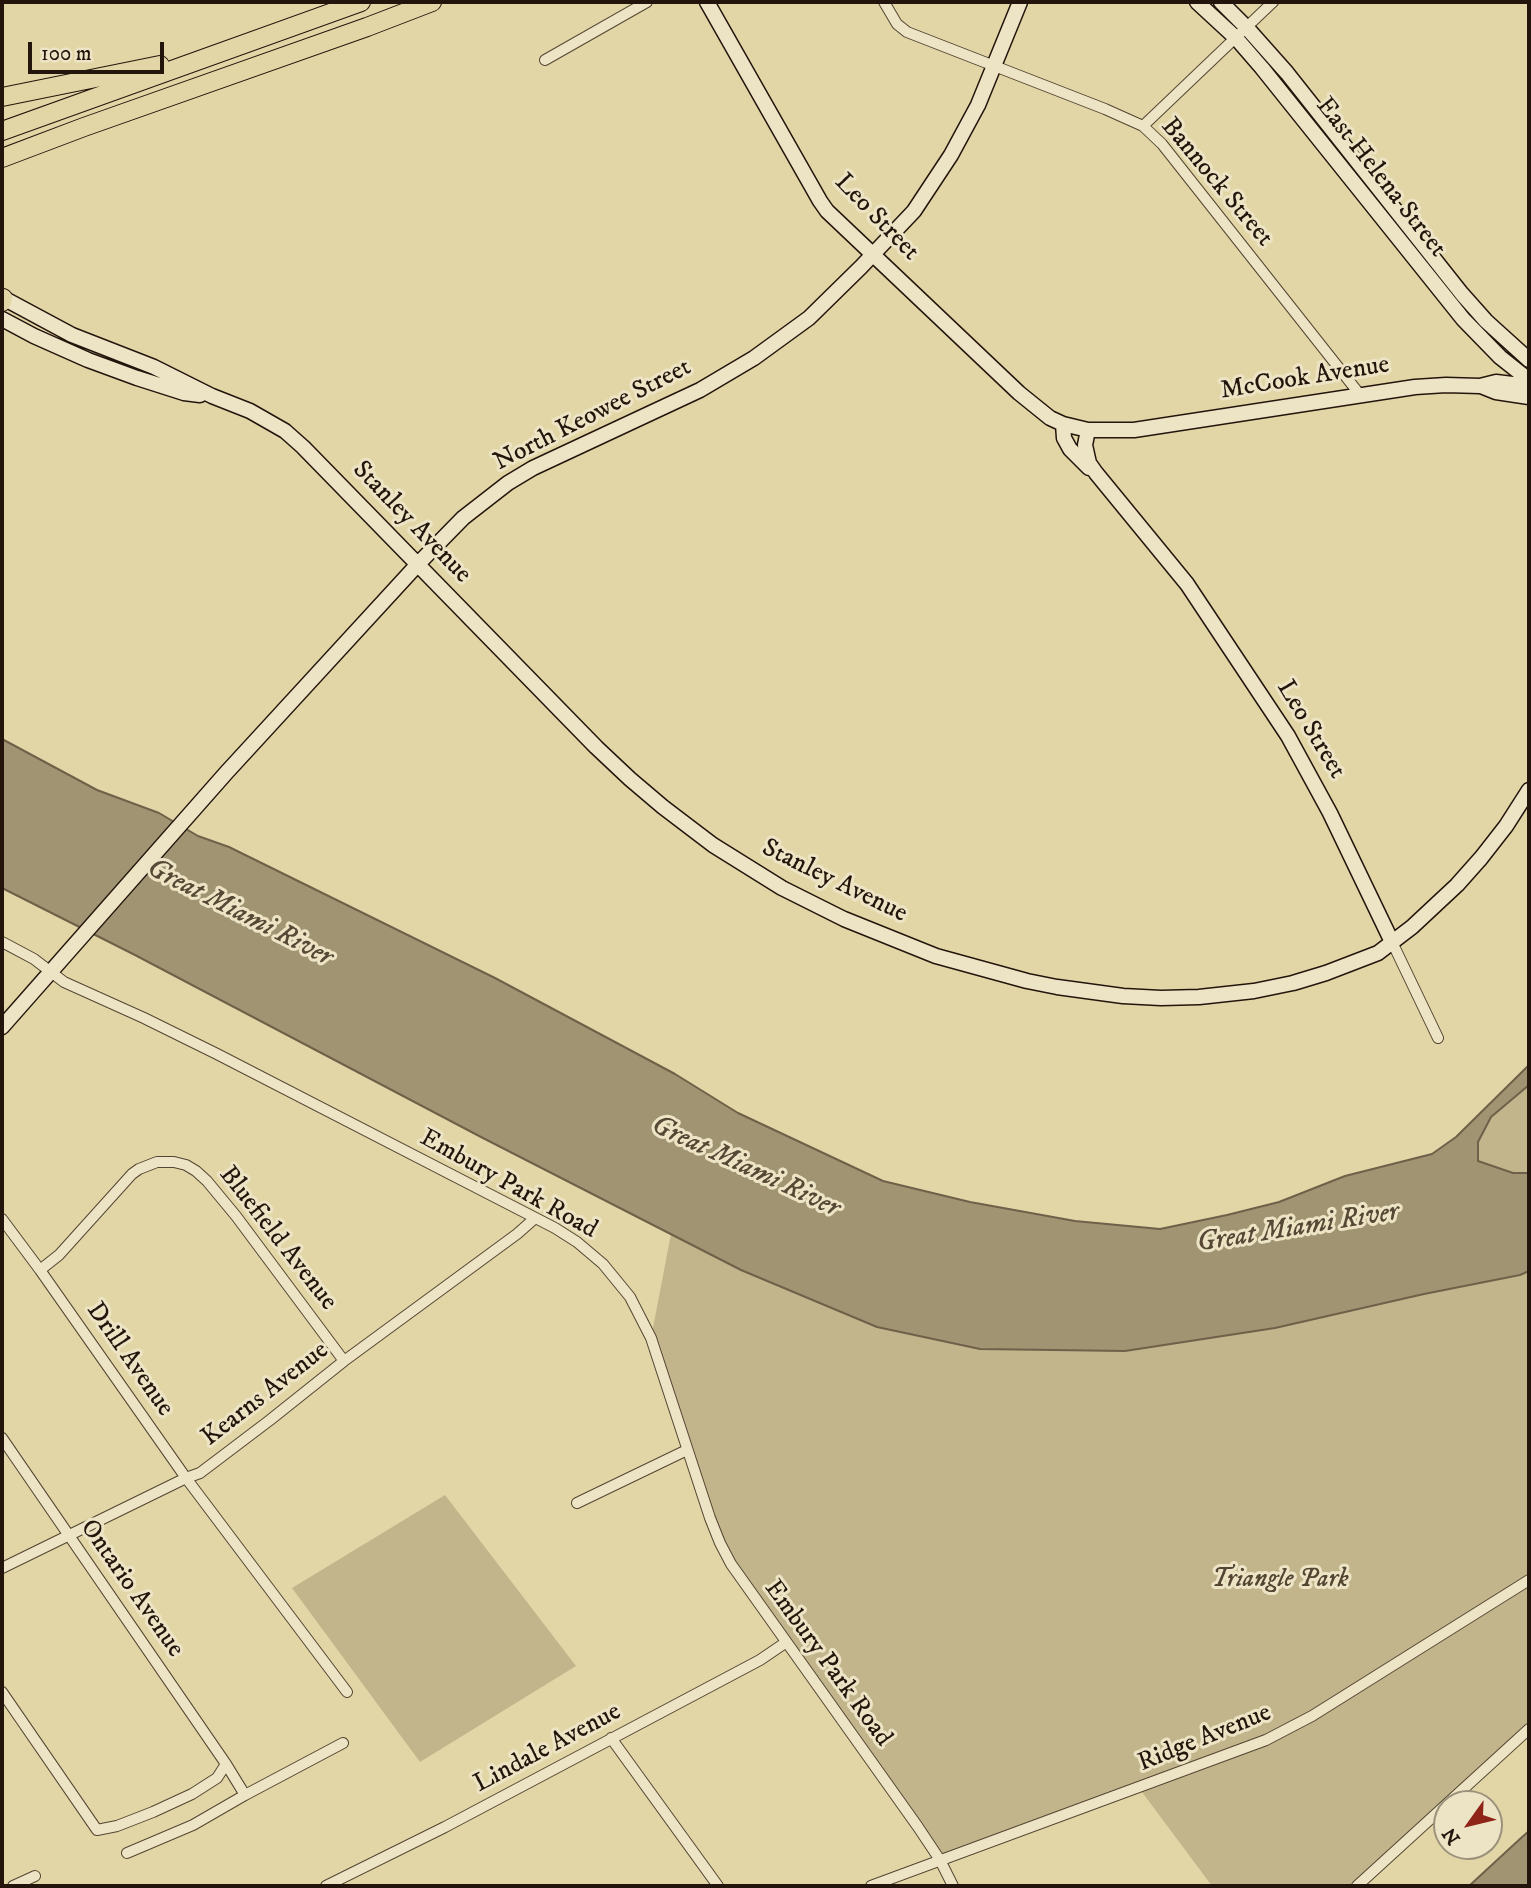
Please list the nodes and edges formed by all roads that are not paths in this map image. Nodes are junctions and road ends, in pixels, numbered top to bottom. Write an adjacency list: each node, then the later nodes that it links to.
1 (361, 2): 12 (highway)
2 (432, 2): 20 (highway)
3 (647, 2): 13 (street)
4 (707, 2): 23 (street, Leo Street)
5 (884, 2): 14 (street, Bannock Street)
6 (1020, 2): 14 (street, North Keowee Street)
7 (1198, 2): 11 (street, East Helena Street)
8 (1221, 2): 10 (street, East Helena Street)
9 (1273, 2): 10 (street)
10 (1247, 28): 11 (street); 16 (street, East Helena Street)
11 (1236, 38): 17 (street, East Helena Street); 18 (street)
12 (198, 60): 15 (highway); 19 (highway)
13 (545, 60)
14 (995, 66): 18 (street, Bannock Street); 23 (street, North Keowee Street)
15 (2, 97)
16 (1320, 115): 17 (street); 21 (street, East Helena Street)
17 (1307, 125): 22 (street, East Helena Street)
18 (1143, 126): 31 (street, Bannock Street)
19 (2, 131)
20 (2, 158)
21 (1398, 214): 22 (street); 26 (street, East Helena Street)
22 (1385, 223): 27 (street, East Helena Street)
23 (874, 254): 33 (street, Leo Street); 36 (street, North Keowee Street)
24 (2, 300): 30 (street, Stanley Avenue)
25 (2, 319): 30 (street, Stanley Avenue)
26 (1529, 360)
27 (1529, 380)
28 (1480, 386): 29 (street, McCook Avenue); 31 (street, McCook Avenue); 32 (street)
29 (1529, 386)
30 (212, 396): 36 (street, Stanley Avenue)
31 (1361, 396): 34 (street, McCook Avenue)
32 (1529, 397)
33 (1063, 424): 34 (street, Leo Street); 35 (street, Leo Street)
34 (1088, 430): 35 (street, Leo Street)
35 (1096, 473): 39 (street, Leo Street)
36 (418, 564): 39 (street, Stanley Avenue); 40 (street, North Keowee Street)
37 (1529, 790): 39 (street, Stanley Avenue)
38 (2, 942): 40 (street, Embury Park Road)
39 (1392, 942): 42 (street, Leo Street)
40 (50, 972): 41 (street, North Keowee Street); 44 (street, Embury Park Road)
41 (2, 1027)
42 (1438, 1038)
43 (2, 1219): 45 (street, Drill Avenue)
44 (534, 1219): 46 (street, Kearns Avenue); 48 (street, Embury Park Road)
45 (40, 1270): 46 (street, Bluefield Avenue); 49 (street, Drill Avenue)
46 (344, 1361): 49 (street, Kearns Avenue)
47 (2, 1438): 51 (street, Ontario Avenue)
48 (687, 1450): 50 (street); 54 (street, Embury Park Road)
49 (186, 1478): 51 (street, Kearns Avenue); 56 (street, Drill Avenue)
50 (577, 1503)
51 (68, 1535): 52 (street, Kearns Avenue); 60 (street, Ontario Avenue)
52 (2, 1568)
53 (1529, 1580): 63 (street, Ridge Avenue)
54 (785, 1643): 58 (street, Lindale Avenue); 63 (street, Embury Park Road)
55 (2, 1692): 60 (street)
56 (347, 1692)
57 (1529, 1729): 70 (street)
58 (611, 1738): 66 (street, Lindale Avenue); 67 (street)
59 (343, 1743): 61 (street)
60 (226, 1764): 61 (street, Ontario Avenue)
61 (245, 1795): 62 (street)
62 (127, 1853)
63 (940, 1860): 68 (street, Ridge Avenue); 69 (street, Embury Park Road)
64 (35, 1876): 65 (street)
65 (13, 1886)
66 (326, 1886)
67 (718, 1886)
68 (871, 1886)
69 (953, 1886)
70 (1357, 1886)

